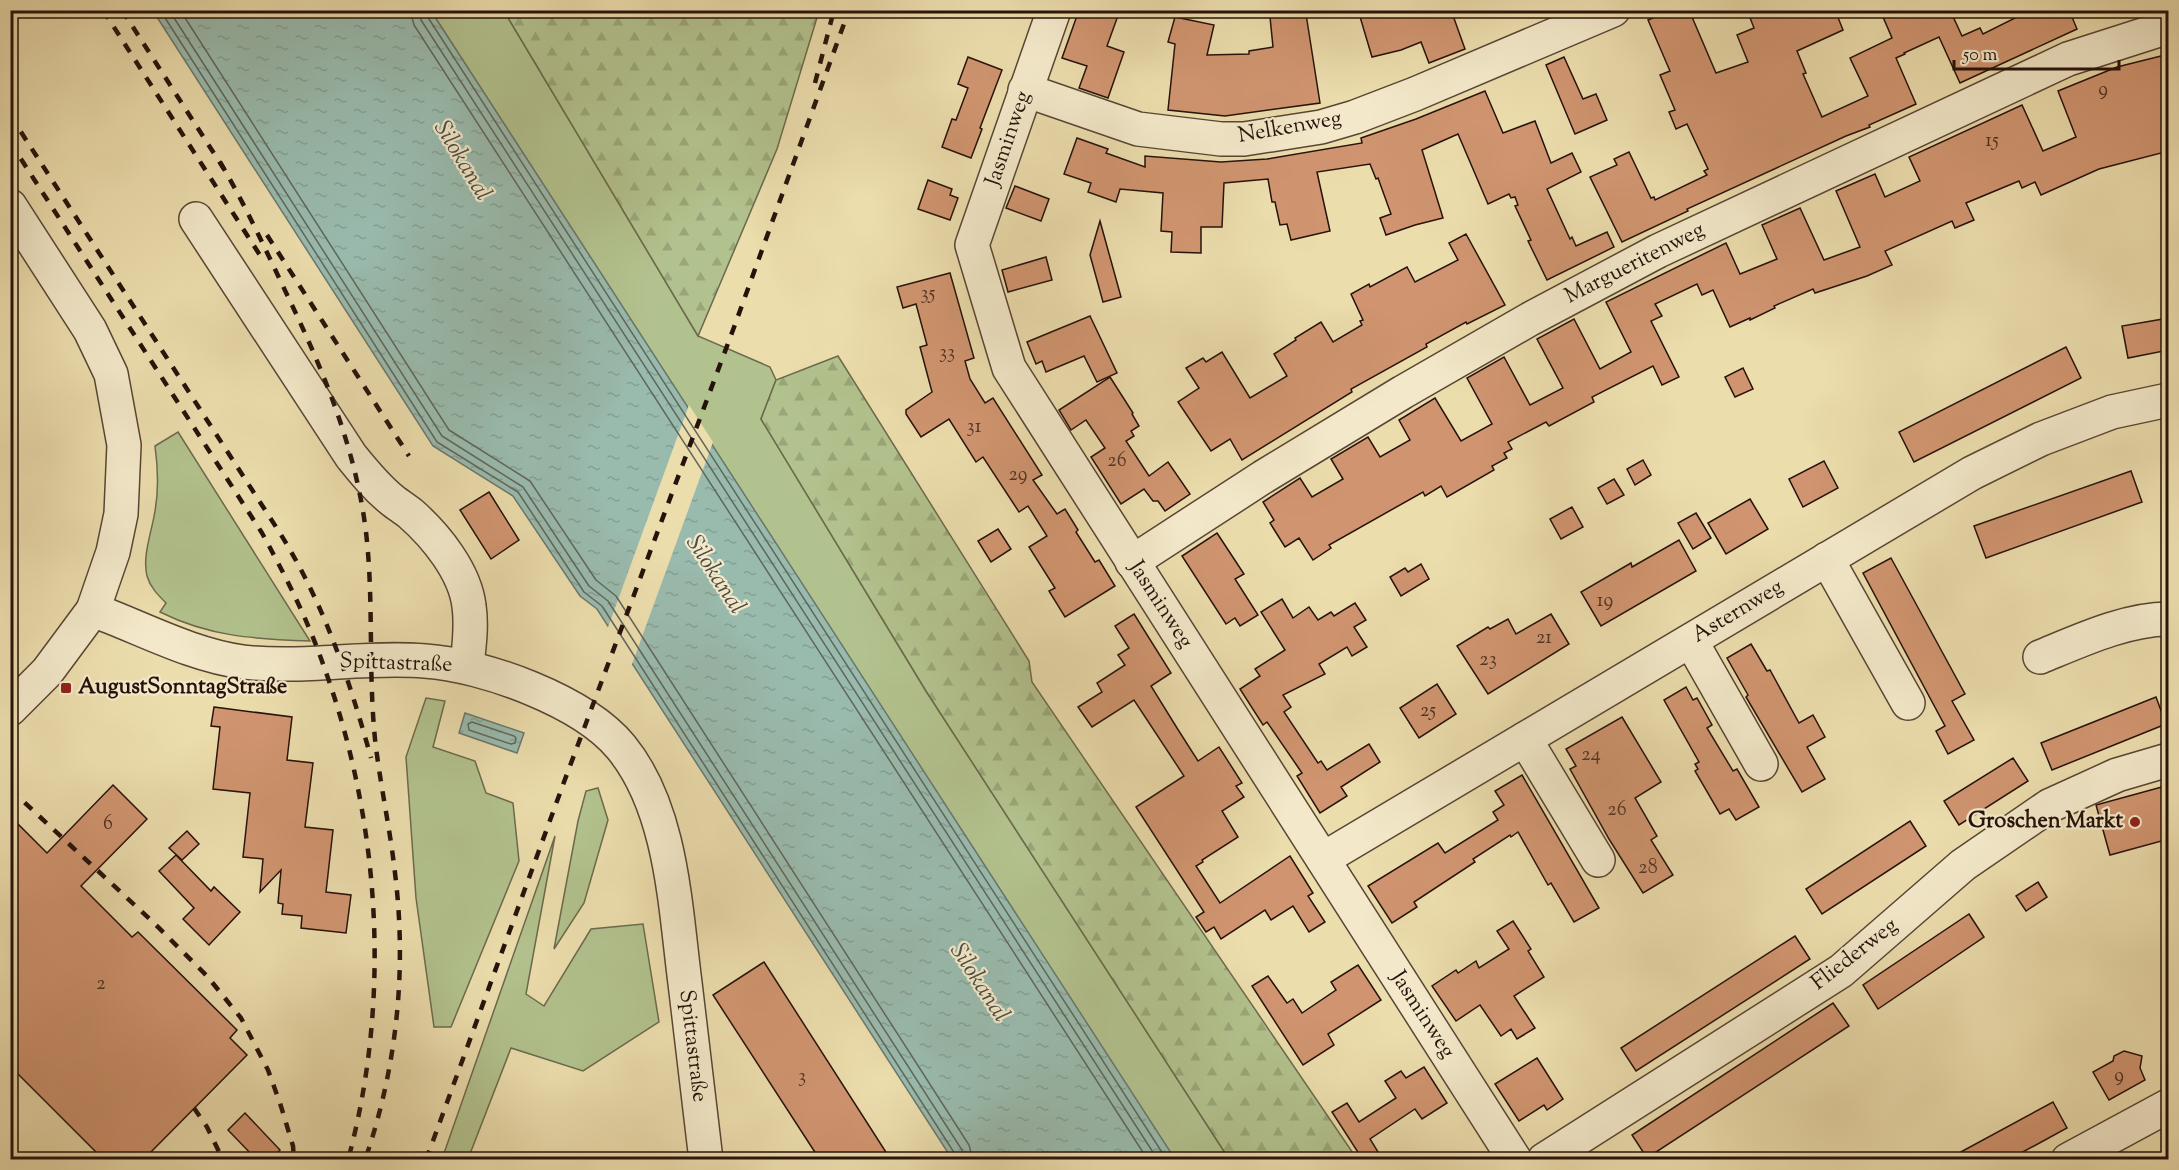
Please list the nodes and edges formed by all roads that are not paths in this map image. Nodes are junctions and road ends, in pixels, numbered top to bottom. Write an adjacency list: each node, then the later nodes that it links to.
1 (1053, 10): 4 (street, Jasminweg)
2 (1613, 10): 4 (street, Nelkenweg)
3 (2169, 27): 9 (street, Margueritenweg)
4 (1025, 90): 9 (street, Jasminweg)
5 (11, 207): 10 (street)
6 (196, 219): 14 (street)
7 (2169, 400): 8 (street, Asternweg)
8 (1827, 559): 12 (street, Asternweg); 15 (street)
9 (1132, 562): 20 (street, Jasminweg)
10 (93, 610): 14 (street, Spittastraße); 16 (street)
11 (2169, 619): 13 (street)
12 (1691, 641): 17 (street, Asternweg); 19 (street)
13 (2040, 657)
14 (467, 666): 23 (street, Spittastraße)
15 (1908, 703)
16 (10, 709)
17 (1525, 739): 20 (street, Asternweg); 21 (street)
18 (2169, 760): 25 (street, Fliederweg)
19 (1761, 764)
20 (1323, 859): 24 (street, Jasminweg)
21 (1598, 860)
22 (2169, 1106): 26 (street)
23 (706, 1160)
24 (1515, 1160)
25 (1544, 1160)
26 (2068, 1160)

